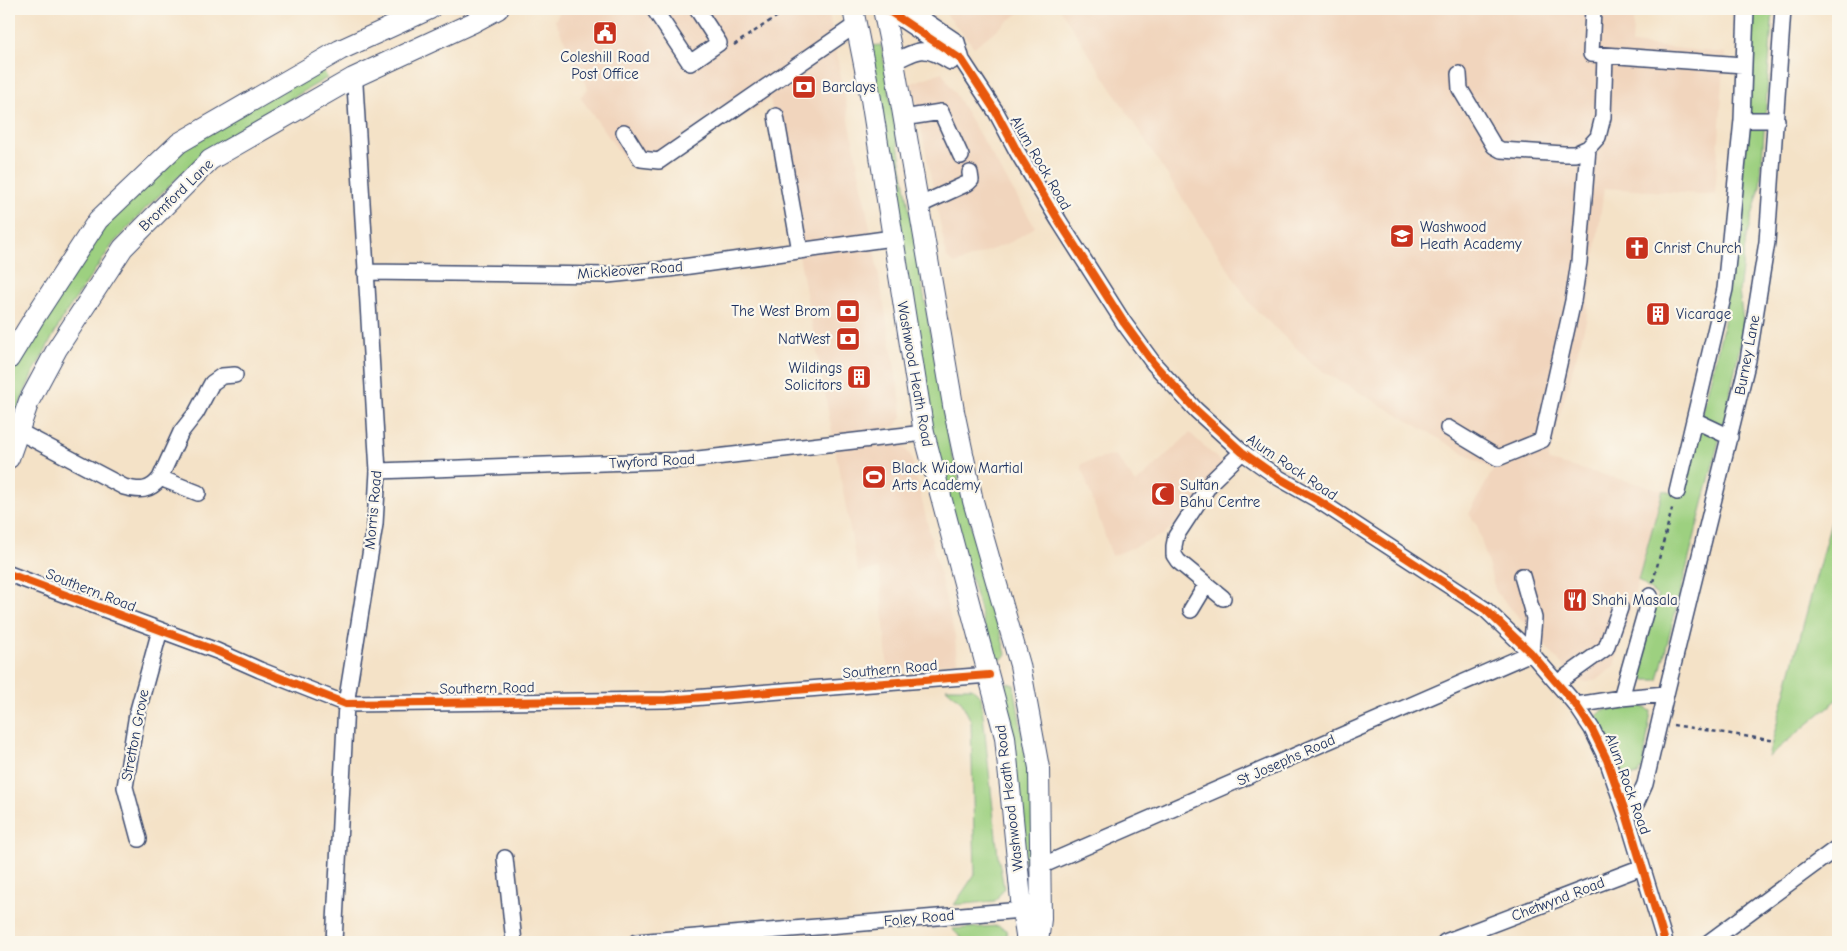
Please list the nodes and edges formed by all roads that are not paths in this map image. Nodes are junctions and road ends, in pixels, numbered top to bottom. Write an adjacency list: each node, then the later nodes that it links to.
1 (427, 9): 11 (main road)
2 (498, 9): 17 (main road, Bromford Lane)
3 (654, 9): 4 (street)
4 (697, 9)
5 (885, 9): 13 (street, Alum Rock Road); 14 (main road, Washwood Heath Road)
6 (908, 9): 13 (street)
7 (1593, 9): 12 (street)
8 (1746, 9): 15 (street)
9 (1783, 9): 22 (street, Burney Lane)
10 (855, 17): 23 (street); 28 (main road, Washwood Heath Road)
11 (340, 50): 17 (main road); 31 (main road)
12 (1605, 56): 15 (street); 24 (street)
13 (962, 60): 18 (street, Alum Rock Road)
14 (894, 62): 18 (street, Alum Rock Road); 20 (main road, Washwood Heath Road)
15 (1743, 65): 21 (street)
16 (1459, 74): 24 (street)
17 (353, 78): 30 (street, Morris Road); 35 (main road, Bromford Lane)
18 (977, 84): 38 (street, Alum Rock Road)
19 (776, 116): 29 (street)
20 (903, 118): 25 (street); 27 (main road, Washwood Heath Road)
21 (1742, 120): 22 (street); 33 (street)
22 (1777, 120): 37 (street, Burney Lane)
23 (624, 132)
24 (1588, 148): 34 (street)
25 (961, 156)
26 (970, 173): 27 (street)
27 (918, 206): 53 (main road, Washwood Heath Road)
28 (892, 238): 29 (street, Mickleover Road); 36 (main road, Washwood Heath Road)
29 (800, 251): 30 (street, Mickleover Road)
30 (365, 272): 40 (street, Morris Road)
31 (9, 359)
32 (234, 375): 41 (street)
33 (1694, 420): 37 (street); 42 (street)
34 (1448, 428)
35 (18, 432): 39 (main road, Bromford Lane); 41 (street)
36 (924, 433): 40 (street, Twyford Road); 54 (main road, Washwood Heath Road)
37 (1730, 437): 56 (street, Burney Lane)
38 (1242, 452): 46 (street); 52 (street, Alum Rock Road)
39 (9, 458)
40 (378, 470): 58 (street, Morris Road)
41 (160, 478): 43 (street)
42 (1677, 492)
43 (198, 494)
44 (9, 574): 51 (street, Southern Road)
45 (1522, 576): 52 (street)
46 (1206, 585): 48 (street); 50 (street)
47 (1650, 596): 57 (street)
48 (1223, 598)
49 (1620, 608): 55 (street)
50 (1191, 610)
51 (160, 630): 58 (street, Southern Road); 61 (street, Stretton Grove)
52 (1531, 653): 55 (street, Alum Rock Road); 64 (street, St Josephs Road)
53 (1019, 663): 54 (main road); 64 (main road, Washwood Heath Road)
54 (989, 675): 58 (street, Southern Road); 66 (main road, Washwood Heath Road)
55 (1557, 683): 59 (street, Alum Rock Road)
56 (1666, 694): 57 (street); 60 (street, Burney Lane)
57 (1621, 698): 59 (street)
58 (346, 704): 67 (street, Morris Road)
59 (1576, 705): 60 (street, Alum Rock Road)
60 (1627, 817): 65 (street, Alum Rock Road)
61 (139, 840)
62 (1838, 847): 74 (street)
63 (505, 858): 68 (street)
64 (1041, 866): 71 (main road, Washwood Heath Road)
65 (1642, 867): 72 (street, Chetwynd Road); 73 (street, Alum Rock Road)
66 (1022, 910): 69 (street, Foley Road); 70 (main road, Washwood Heath Road)
67 (334, 942)
68 (514, 942)
69 (636, 942)
70 (1027, 942)
71 (1038, 942)
72 (1445, 942)
73 (1665, 942)
74 (1709, 942)

